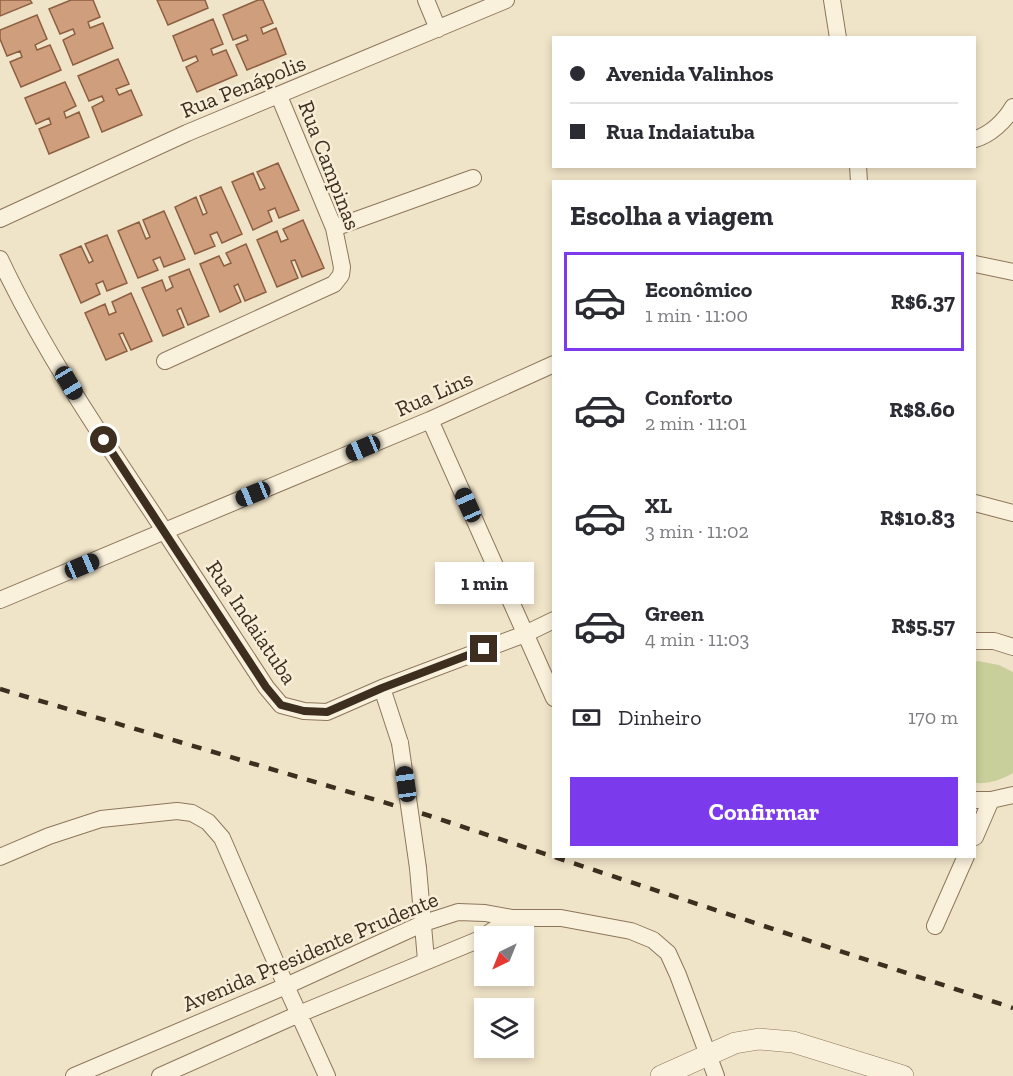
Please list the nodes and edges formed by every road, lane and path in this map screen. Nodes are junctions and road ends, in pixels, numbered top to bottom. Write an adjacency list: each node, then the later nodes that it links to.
1 (426, 0): 4 (street)
2 (506, 0): 4 (street, Rua Penápolis)
3 (832, 0): 5 (street)
4 (438, 29): 6 (street, Rua Penápolis)
5 (838, 36)
6 (279, 96): 10 (street, Rua Penápolis); 11 (street, Rua Campinas)
7 (1013, 107): 8 (street)
8 (976, 138)
9 (473, 178): 11 (street)
10 (0, 219)
11 (334, 228): 15 (street, Rua Campinas)
12 (0, 259): 20 (street, Rua Indaiatuba)
13 (976, 264): 14 (street)
14 (1013, 272)
15 (165, 361)
16 (552, 365): 17 (street, Rua Lins)
17 (430, 420): 20 (street, Rua Lins); 23 (street)
18 (976, 503): 19 (street)
19 (1013, 513)
20 (164, 531): 21 (street, Rua Lins); 26 (street, Rua Indaiatuba)
21 (0, 600)
22 (552, 621): 23 (street, Rua Indaiatuba)
23 (525, 633): 26 (street, Rua Indaiatuba); 27 (street)
24 (976, 641): 25 (street)
25 (1013, 647)
26 (382, 688): 34 (street, bridge)
27 (552, 694)
28 (1013, 795): 29 (street)
29 (983, 800): 30 (street)
30 (976, 832)
31 (0, 857): 37 (street)
32 (965, 858): 35 (street)
33 (512, 918): 34 (street, Avenida Presidente Prudente); 36 (street); 39 (street, Avenida Presidente Prudente)
34 (424, 923): 36 (street); 37 (street, Avenida Presidente Prudente)
35 (935, 926)
36 (426, 960): 38 (street)
37 (286, 986): 38 (street); 40 (street, Avenida Presidente Prudente)
38 (299, 1014): 41 (street); 42 (street)
39 (707, 1056): 43 (street); 44 (street, Avenida Presidente Prudente); 45 (street)
40 (74, 1076)
41 (160, 1076)
42 (327, 1076)
43 (661, 1076)
44 (716, 1076)
45 (903, 1076)

